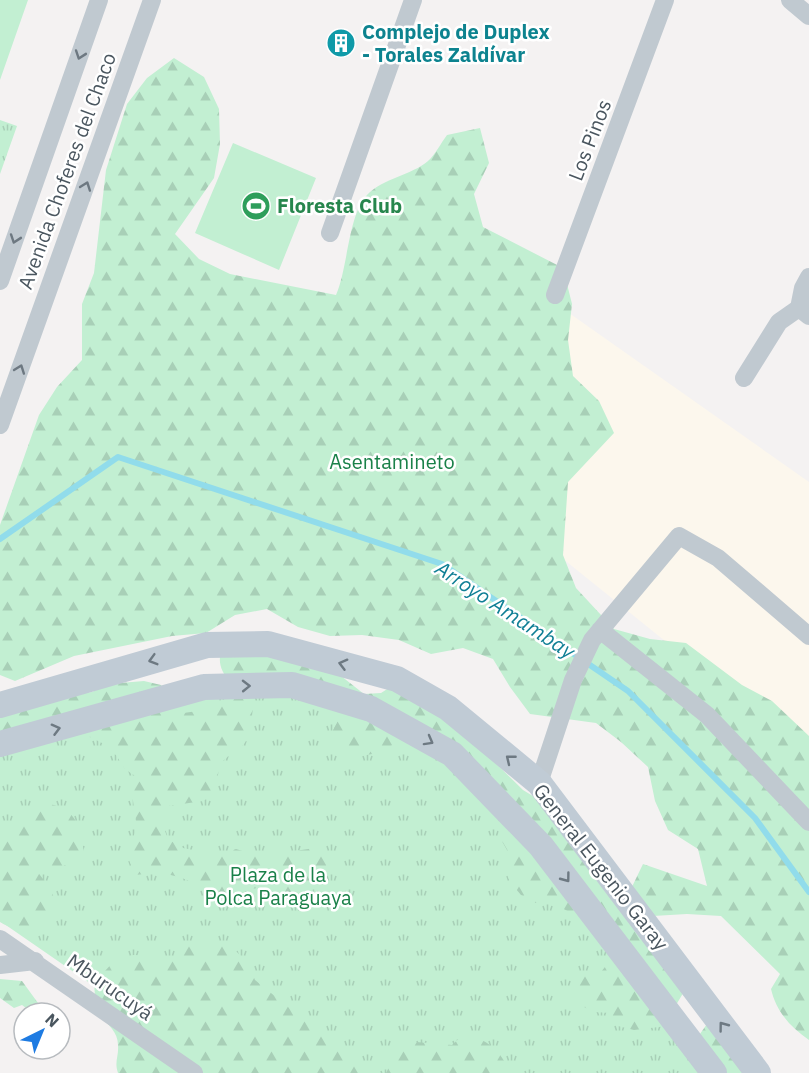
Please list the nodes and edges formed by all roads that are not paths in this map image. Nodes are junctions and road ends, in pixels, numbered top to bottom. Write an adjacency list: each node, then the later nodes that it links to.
1 (99, 0): 9 (street, Avenida Choferes del Chaco, one-way to 9)
2 (152, 0): 13 (street, Avenida Choferes del Chaco, one-way to 2)
3 (413, 0): 7 (street)
4 (665, 0): 10 (street, Los Pinos)
5 (790, 0): 6 (street)
6 (809, 16)
7 (330, 233)
8 (809, 277): 11 (street)
9 (0, 281)
10 (555, 295)
11 (804, 312): 12 (street)
12 (744, 378)
13 (0, 424)
14 (596, 635): 15 (street); 18 (street); 19 (street)
15 (809, 636)
16 (4, 700): 18 (street, General Eugenio Garay, one-way to 16)
17 (0, 744): 24 (street, General Eugenio Garay, one-way to 24)
18 (539, 783): 25 (street, General Eugenio Garay, one-way to 18)
19 (809, 822)
20 (0, 939): 21 (street, Mburucuyá)
21 (35, 961): 22 (street); 23 (street, Mburucuyá)
22 (0, 965)
23 (194, 1073)
24 (714, 1073)
25 (758, 1073)

